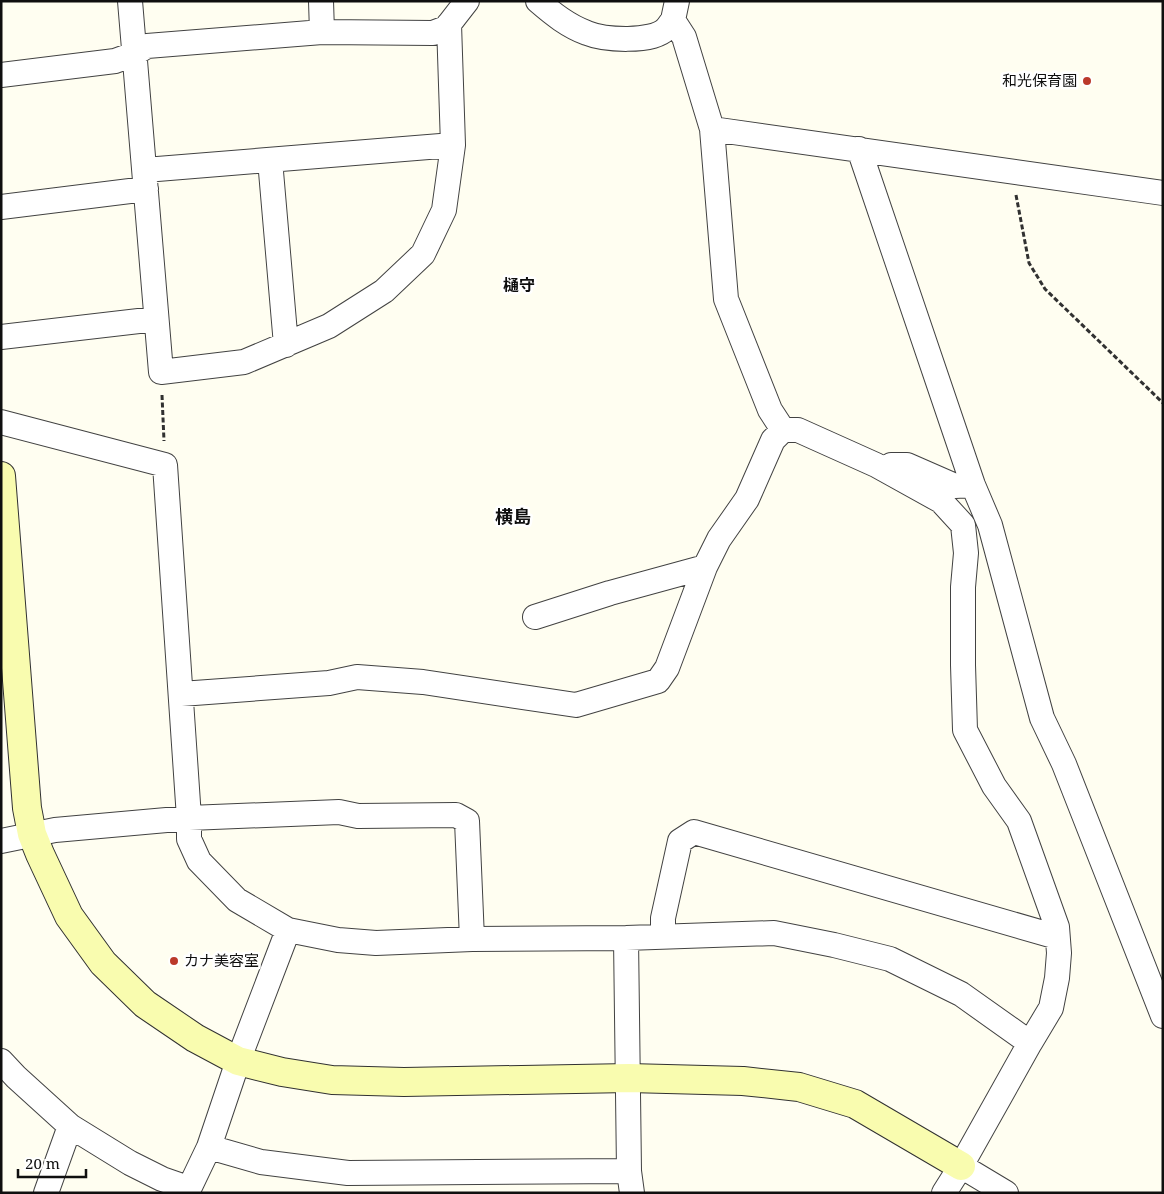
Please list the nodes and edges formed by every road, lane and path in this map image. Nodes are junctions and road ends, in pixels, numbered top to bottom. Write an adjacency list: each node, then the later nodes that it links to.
1 (130, 1): 8 (street)
2 (321, 1): 7 (street)
3 (468, 1): 6 (street)
4 (538, 1): 5 (street)
5 (675, 10): 10 (street)
6 (450, 24): 7 (street); 11 (street)
7 (322, 32): 8 (street)
8 (134, 54): 9 (street); 15 (street)
9 (1, 75)
10 (712, 129): 12 (street); 24 (street)
11 (453, 145): 13 (street); 20 (street)
12 (859, 149): 14 (street); 28 (street)
13 (270, 160): 15 (street); 20 (street)
14 (1011, 172): 16 (street); 22 (path)
15 (145, 179): 17 (street); 18 (street)
16 (1163, 194)
17 (1, 207)
18 (156, 319): 19 (street); 21 (street)
19 (1, 337)
20 (286, 345): 21 (street)
21 (161, 372): 25 (path)
22 (1163, 403)
23 (1, 422): 25 (street)
24 (783, 430): 26 (street); 30 (street)
25 (165, 465): 32 (street)
26 (876, 465): 28 (street); 38 (street)
27 (1, 476): 29 (street)
28 (973, 485): 41 (street)
29 (4, 542): 34 (street)
30 (705, 567): 31 (street); 32 (street)
31 (535, 617)
32 (181, 694): 33 (street)
33 (189, 818): 34 (street); 36 (street); 40 (street)
34 (32, 834): 35 (street); 43 (street)
35 (1, 841)
36 (288, 930): 40 (street); 43 (street)
37 (662, 936): 38 (street); 39 (street); 42 (street)
38 (1057, 937): 42 (street)
39 (626, 938): 40 (street); 45 (street)
40 (472, 939)
41 (1163, 1016)
42 (1030, 1043): 48 (street)
43 (238, 1060): 45 (street); 47 (street)
44 (1, 1061): 46 (street)
45 (629, 1078): 48 (street); 49 (street)
46 (70, 1126): 50 (street); 51 (street)
47 (209, 1147): 49 (street); 50 (street)
48 (961, 1166): 52 (street); 53 (street)
49 (631, 1182)
50 (188, 1190)
51 (46, 1193)
52 (944, 1193)
53 (1006, 1193)

